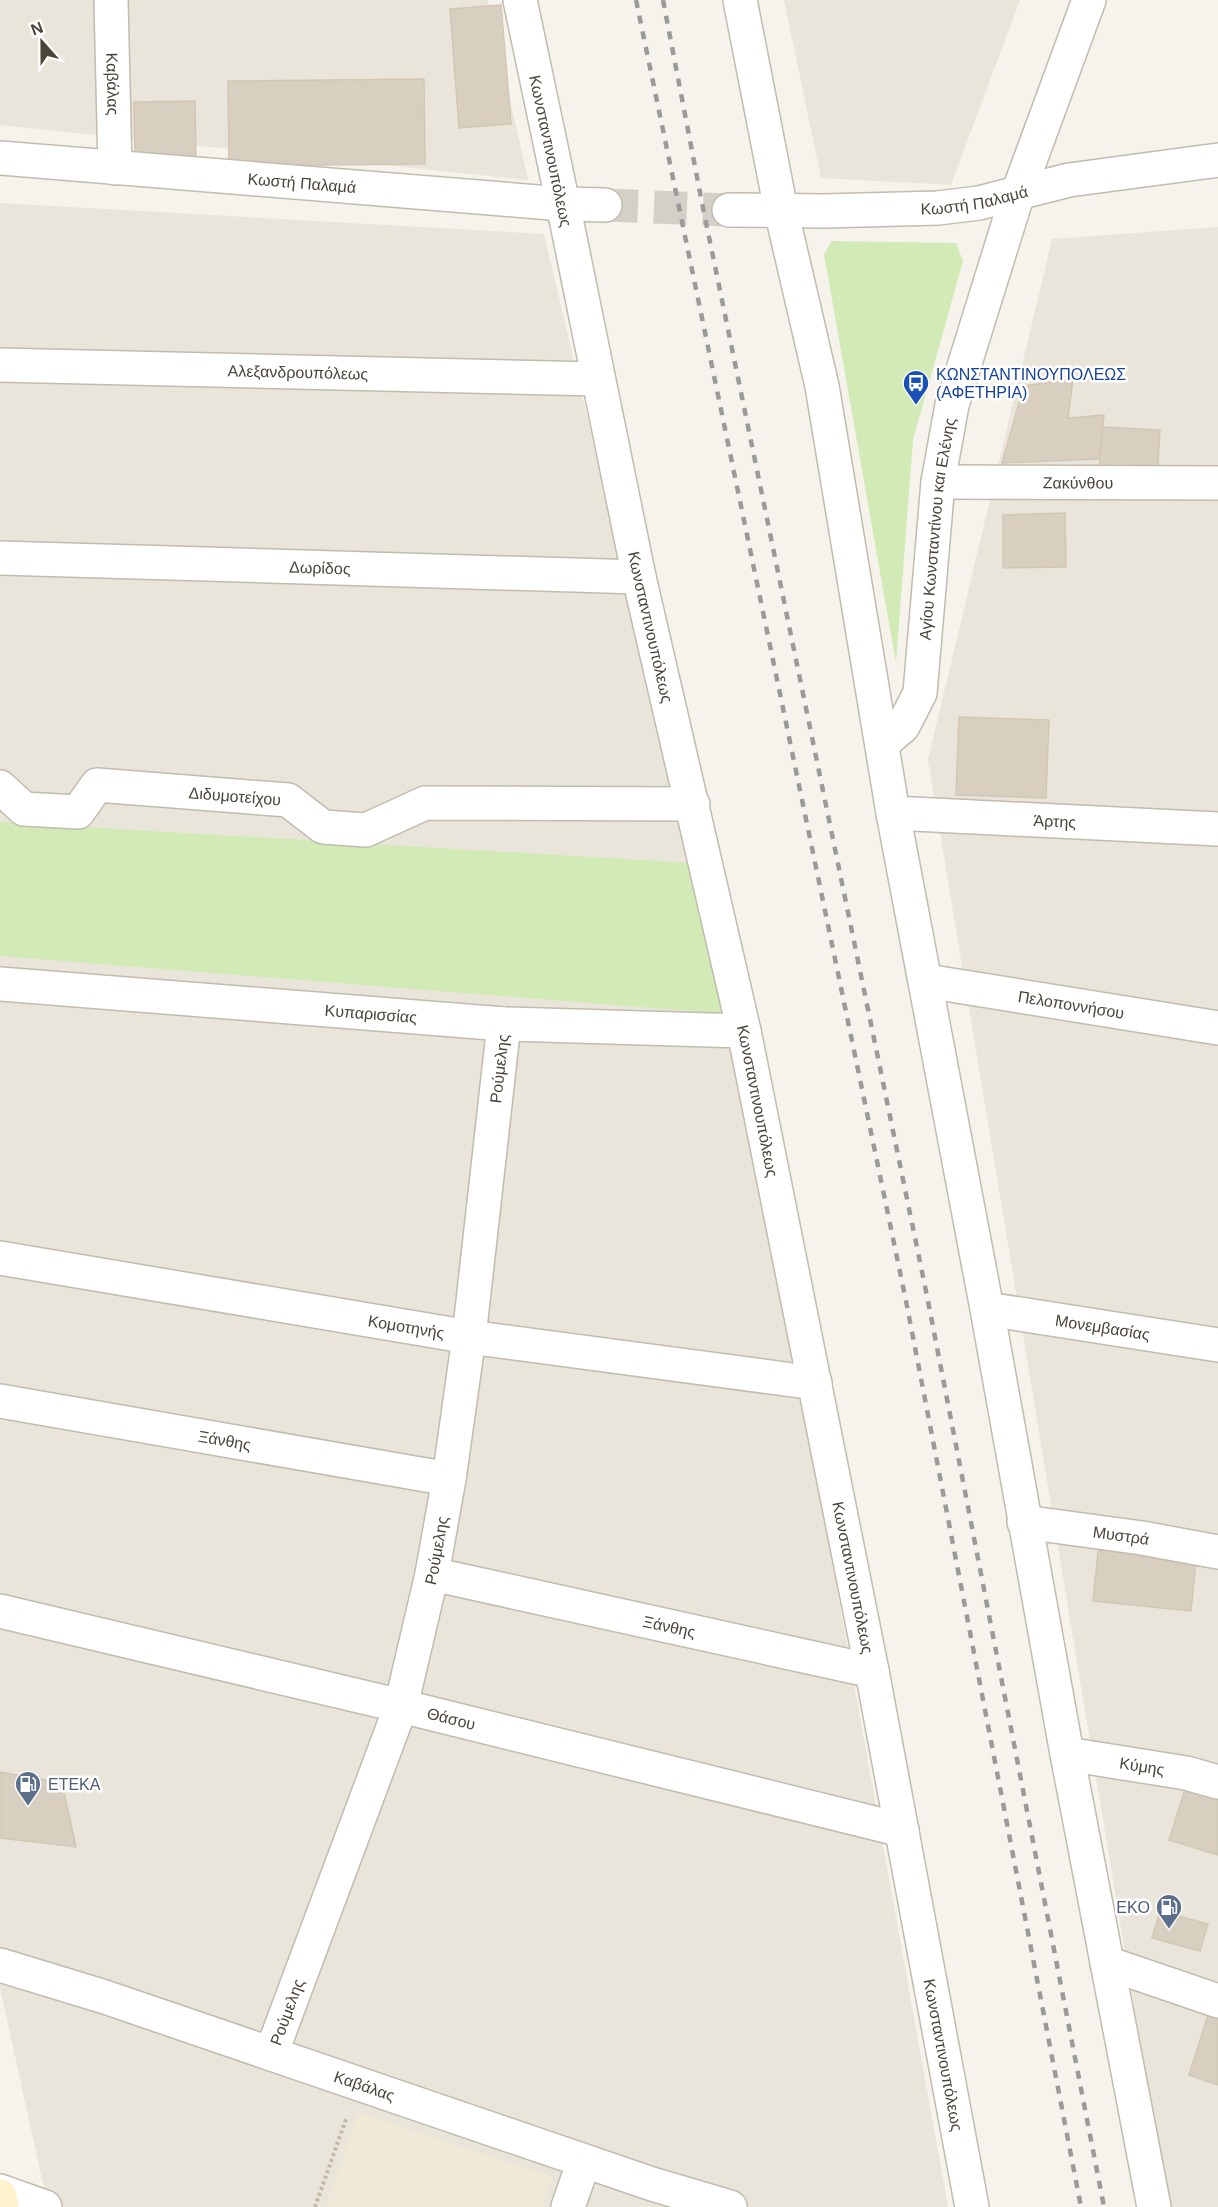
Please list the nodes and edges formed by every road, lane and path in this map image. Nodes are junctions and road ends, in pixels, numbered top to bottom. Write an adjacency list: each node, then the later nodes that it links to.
1 (111, 0): 7 (street, Καβάλας)
2 (520, 0): 9 (street, Κωνσταντινουπόλεως)
3 (740, 0): 12 (street)
4 (1089, 0): 8 (street, Αγίου Κωνσταντίνου και Ελένης)
5 (0, 158): 7 (street, Κωστή Παλαμά)
6 (1218, 160): 8 (street, Κωστή Παλαμά)
7 (115, 168): 9 (street, Κωστή Παλαμά)
8 (1018, 193): 12 (street, Κωστή Παλαμά); 15 (street, Αγίου Κωνσταντίνου και Ελένης)
9 (563, 204): 10 (street, Κωστή Παλαμά); 14 (street, Κωνσταντινουπόλεως)
10 (605, 205)
11 (729, 210): 12 (street, Κωστή Παλαμά)
12 (781, 210): 19 (street)
13 (0, 365): 14 (street, Αλεξανδρουπόλεως)
14 (598, 379): 18 (street, Κωνσταντινουπόλεως)
15 (938, 482): 16 (street, Ζακύνθου); 19 (street, Αγίου Κωνσταντίνου και Ελένης)
16 (1218, 483)
17 (0, 558): 18 (street, Δωρίδος)
18 (639, 577): 21 (street, Κωνσταντινουπόλεως)
19 (882, 744): 22 (street)
20 (0, 787): 21 (street, Διδυμοτείχου)
21 (693, 804): 28 (street, Κωνσταντινουπόλεως)
22 (893, 813): 23 (street, Άρτης); 24 (street)
23 (1218, 829)
24 (926, 981): 27 (street, Πελοποννήσου); 30 (street)
25 (0, 984): 26 (street, Κυπαρισσίας)
26 (504, 1024): 28 (street, Κυπαρισσίας); 31 (street, Ρούμελης)
27 (1218, 1028)
28 (744, 1031): 33 (street, Κωνσταντινουπόλεως)
29 (0, 1258): 31 (street, Κομοτηνής)
30 (987, 1309): 32 (street, Μονεμβασίας); 36 (street)
31 (469, 1337): 33 (street, Κομοτηνής); 35 (street, Ρούμελης)
32 (1218, 1345)
33 (815, 1383): 40 (street, Κωνσταντινουπόλεως)
34 (0, 1401): 35 (street, Ξάνθης)
35 (449, 1479): 38 (street, Ρούμελης)
36 (1024, 1522): 37 (street, Μυστρά); 42 (street)
37 (1218, 1552)
38 (432, 1574): 40 (street, Ξάνθης); 41 (street, Ρούμελης)
39 (0, 1611): 41 (street, Θάσου)
40 (873, 1671): 44 (street, Κωνσταντινουπόλεως)
41 (401, 1706): 44 (street, Θάσου); 48 (street, Ρούμελης)
42 (1067, 1754): 43 (street, Κύμης); 45 (street)
43 (1218, 1782)
44 (902, 1830): 58 (street, Κωνσταντινουπόλεως)
45 (1107, 1963): 47 (street); 59 (street)
46 (0, 1965): 48 (street, Καβάλας)
47 (1218, 2001)
48 (271, 2054): 49 (street, Καβάλας)
49 (358, 2084): 50 (street, Καβάλας); 55 (path)
50 (584, 2161): 56 (street); 57 (street, Καβάλας)
51 (0, 2191): 54 (street)
52 (0, 2196): 53 (main road)
53 (2, 2207)
54 (45, 2207)
55 (315, 2207)
56 (568, 2207)
57 (730, 2207)
58 (972, 2207)
59 (1154, 2207)

